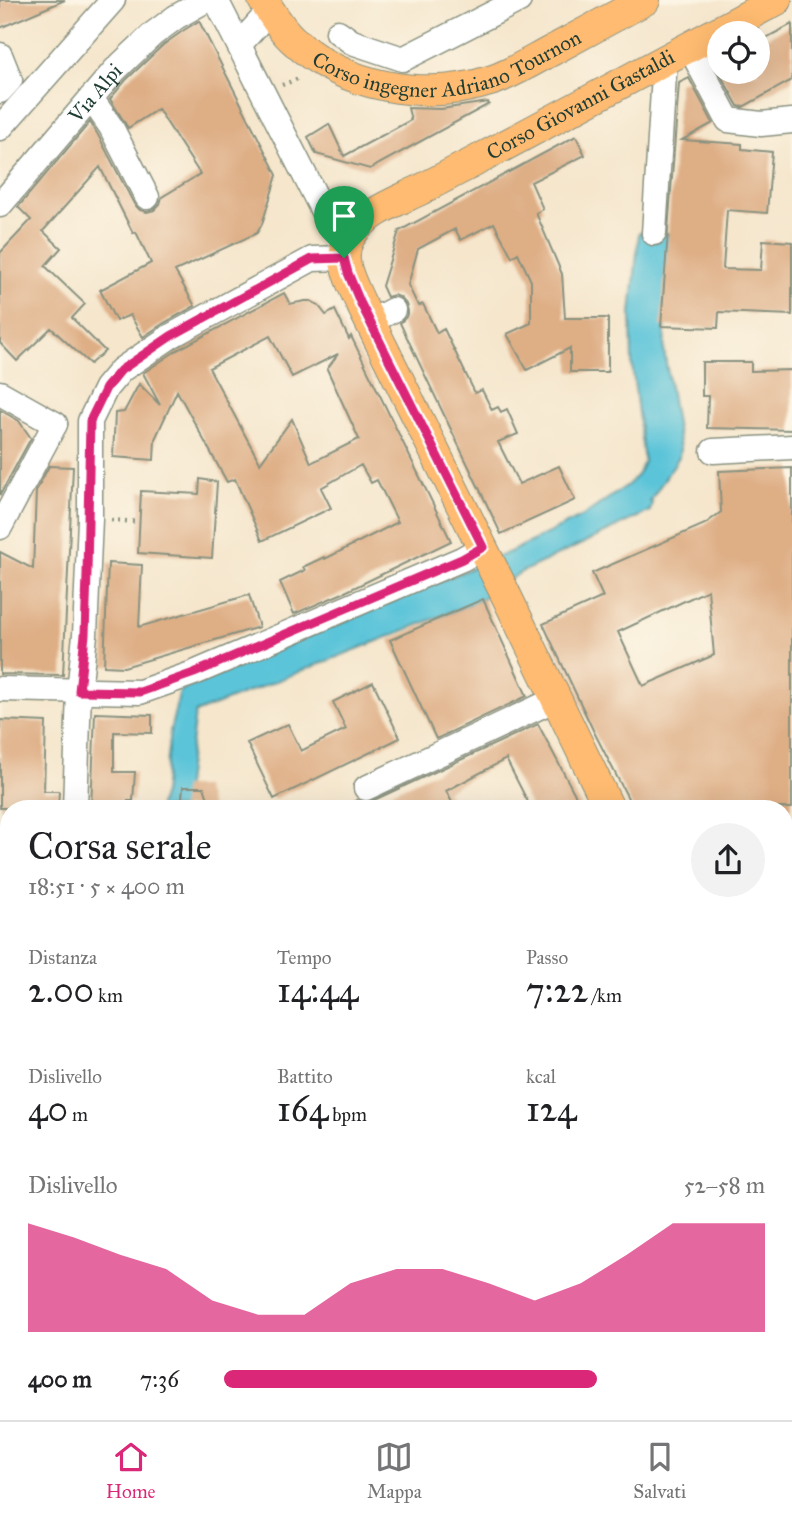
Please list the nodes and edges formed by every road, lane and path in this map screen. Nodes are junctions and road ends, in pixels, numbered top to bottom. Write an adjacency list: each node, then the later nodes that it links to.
1 (113, 0): 15 (street)
2 (206, 0): 13 (street, Via Alpi)
3 (216, 0): 9 (street)
4 (519, 0): 8 (street)
5 (645, 0): 7 (main road, Corso ingegner Adriano Tournon)
6 (777, 0): 10 (main road, Corso Giovanni Gastaldi)
7 (264, 8): 9 (street)
8 (338, 33)
9 (239, 45): 19 (street)
10 (677, 52): 14 (street); 18 (street); 19 (main road, Corso Giovanni Gastaldi)
11 (0, 55): 12 (street)
12 (0, 91)
13 (91, 98): 16 (street); 17 (street, Via Alpi)
14 (792, 121)
15 (0, 128)
16 (147, 197)
17 (0, 205)
18 (654, 233)
19 (347, 248): 21 (street); 26 (main road)
20 (0, 393): 22 (street)
21 (90, 421): 22 (street); 28 (street)
22 (55, 424): 25 (street)
23 (792, 447): 24 (street)
24 (713, 451)
25 (0, 527)
26 (486, 554): 28 (street); 29 (main road)
27 (0, 689): 28 (street)
28 (79, 691): 31 (street)
29 (556, 699): 30 (street); 32 (main road)
30 (366, 788)
31 (75, 800)
32 (605, 800)

